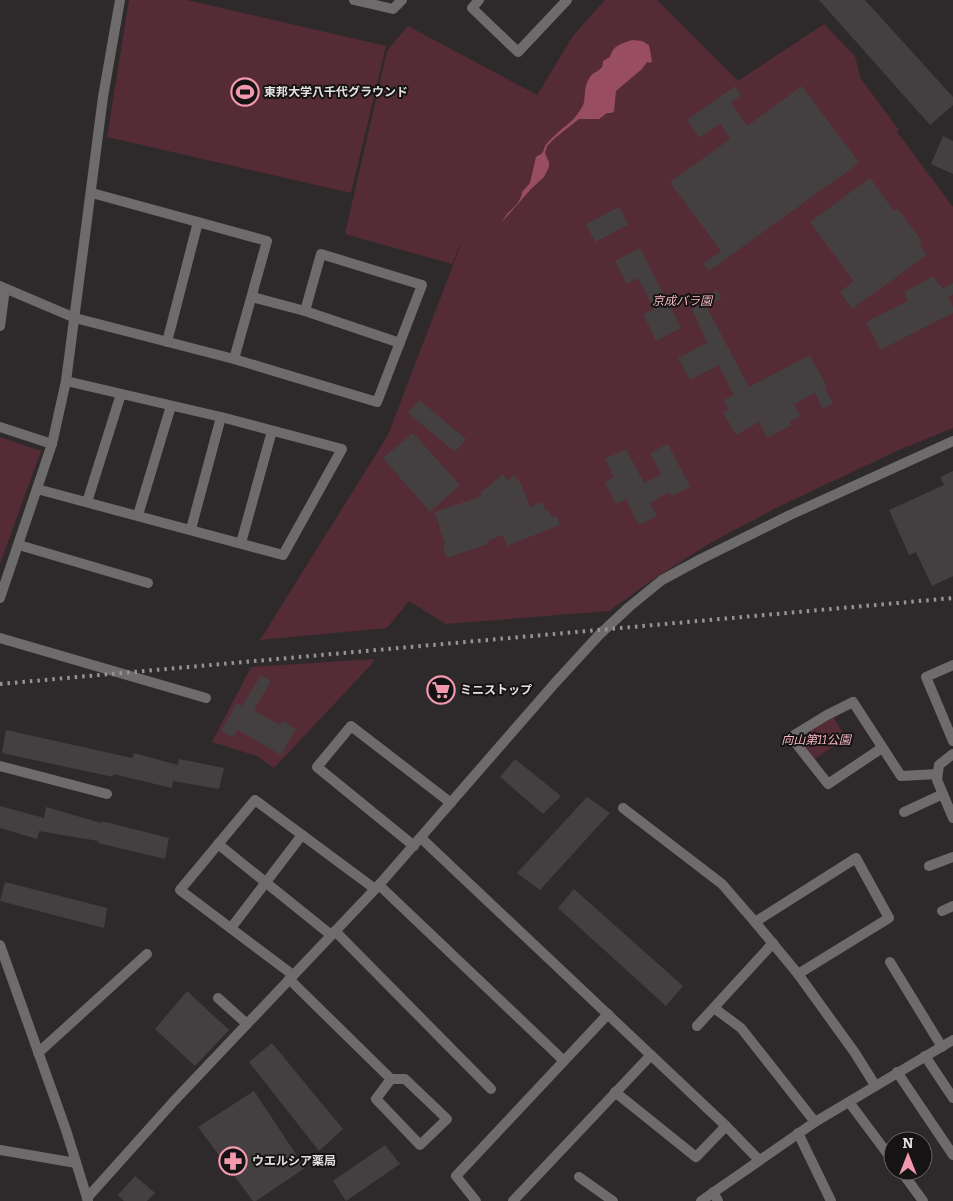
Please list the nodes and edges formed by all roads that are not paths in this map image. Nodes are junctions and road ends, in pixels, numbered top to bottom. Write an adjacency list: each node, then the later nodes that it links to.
1 (120, 0): 6 (street)
2 (354, 0): 3 (street)
3 (402, 0)
4 (479, 0): 5 (street)
5 (567, 0)
6 (92, 193): 7 (street); 11 (street)
7 (198, 222): 9 (street); 13 (street)
8 (3, 288): 11 (street); 12 (street)
9 (252, 297): 10 (street); 15 (street)
10 (305, 311): 14 (street); 14 (street)
11 (75, 318): 13 (street); 16 (street)
12 (0, 326)
13 (168, 342): 15 (street)
14 (400, 343): 15 (street)
15 (234, 359)
16 (66, 381): 17 (street); 23 (street)
17 (121, 394): 18 (street); 25 (street)
18 (171, 406): 19 (street); 26 (street)
19 (221, 418): 21 (street); 27 (street)
20 (0, 427): 23 (street)
21 (272, 431): 28 (street); 28 (street)
22 (953, 441): 42 (street)
23 (52, 444): 24 (street)
24 (37, 489): 25 (street); 29 (street)
25 (87, 502): 26 (street)
26 (138, 515): 27 (street)
27 (191, 529): 28 (street)
28 (241, 543)
29 (19, 545): 30 (street); 31 (street)
30 (148, 583)
31 (0, 598)
32 (0, 638): 34 (street)
33 (953, 665): 35 (street)
34 (206, 698)
35 (953, 741)
36 (882, 748): 36 (street); 39 (street)
37 (953, 754): 39 (street)
38 (0, 766): 40 (street)
39 (937, 774): 41 (street)
40 (107, 794)
41 (943, 794): 44 (street); 45 (street)
42 (451, 803): 47 (street); 47 (street)
43 (623, 808): 55 (street)
44 (904, 812)
45 (953, 818)
46 (302, 835): 48 (street); 51 (street); 52 (street)
47 (418, 842): 52 (street); 66 (street)
48 (218, 844): 51 (street); 56 (street)
49 (953, 857): 50 (street)
50 (929, 866)
51 (266, 882): 56 (street); 57 (street)
52 (377, 887): 57 (street); 74 (street)
53 (953, 906): 54 (street)
54 (942, 911)
55 (755, 922): 58 (street); 62 (street)
56 (231, 928): 63 (street)
57 (333, 933): 63 (street); 78 (street)
58 (773, 943): 62 (street); 65 (street)
59 (0, 945): 71 (street)
60 (147, 954): 71 (street)
61 (890, 962): 70 (street)
62 (798, 974): 77 (street)
63 (291, 977): 67 (street); 76 (street)
64 (218, 998): 67 (street)
65 (714, 1008): 68 (street); 82 (street)
66 (608, 1014): 72 (street); 74 (street)
67 (247, 1024): 93 (street)
68 (697, 1026)
69 (953, 1040): 70 (street)
70 (942, 1047): 73 (street)
71 (38, 1054): 89 (street)
72 (651, 1056): 79 (street); 83 (street)
73 (925, 1056): 75 (street); 80 (street)
74 (564, 1060): 95 (street)
75 (897, 1072): 77 (street); 87 (street)
76 (392, 1079): 76 (street)
77 (875, 1085): 81 (street)
78 (491, 1089)
79 (616, 1092): 83 (street); 94 (street)
80 (953, 1098)
81 (849, 1102): 82 (street); 85 (street)
82 (816, 1122): 84 (street)
83 (726, 1126): 88 (street)
84 (798, 1133): 88 (street); 98 (street)
85 (883, 1148)
86 (0, 1150): 89 (street)
87 (953, 1155)
88 (759, 1160): 92 (street)
89 (76, 1163): 93 (street)
90 (579, 1178): 96 (street)
91 (908, 1181): 99 (street)
92 (716, 1196): 97 (street)
93 (87, 1199)
94 (518, 1199)
95 (476, 1201)
96 (613, 1201)
97 (701, 1201)
98 (831, 1201)
99 (923, 1201)

